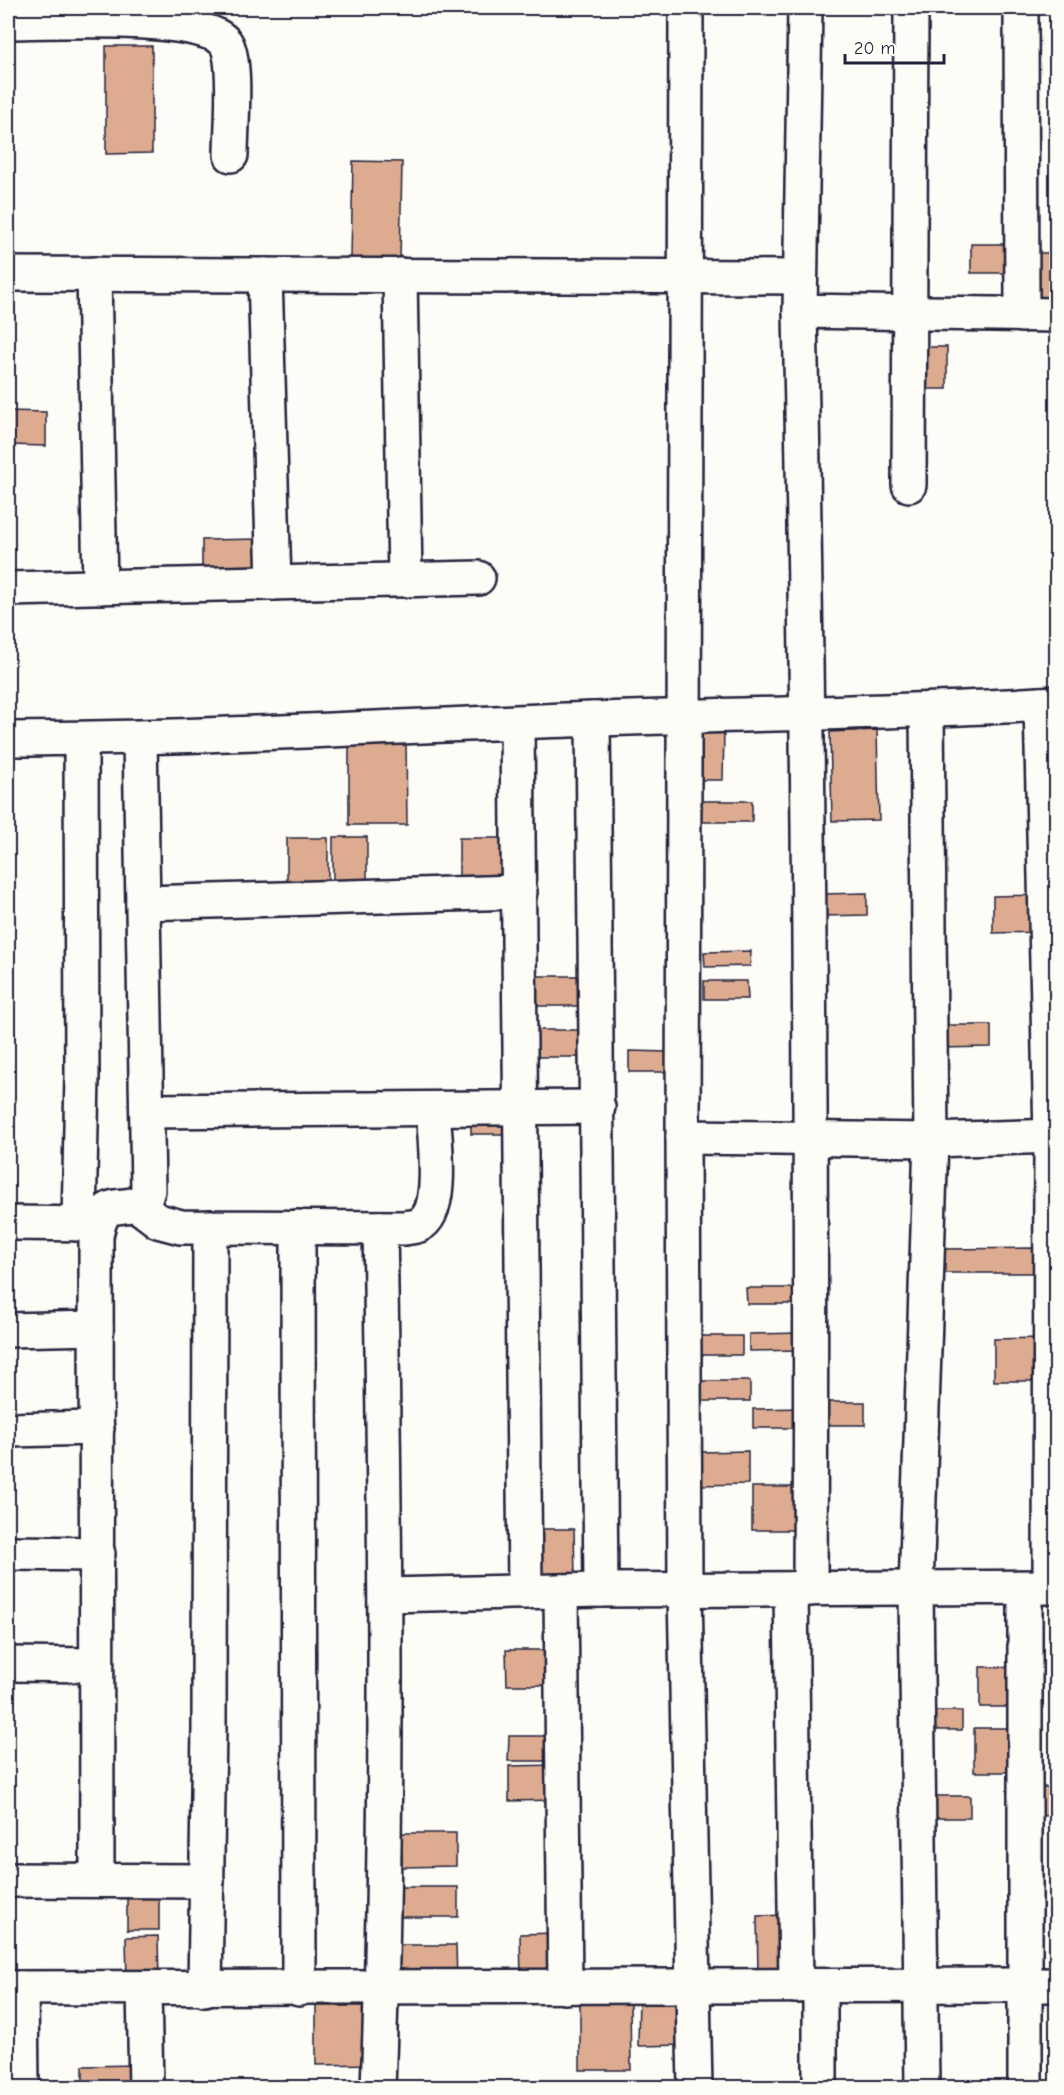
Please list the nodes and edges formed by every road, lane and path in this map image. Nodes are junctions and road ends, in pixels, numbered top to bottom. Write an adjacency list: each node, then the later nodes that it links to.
1 (686, 8): 11 (street)
2 (805, 8): 12 (street)
3 (911, 8): 14 (street)
4 (1021, 8): 15 (street)
5 (8, 22): 6 (street)
6 (231, 155)
7 (8, 274): 8 (street)
8 (94, 274): 9 (street); 21 (street)
9 (265, 275): 10 (street); 20 (street)
10 (400, 276): 11 (street); 19 (street)
11 (685, 277): 12 (street); 26 (street)
12 (801, 277): 13 (street)
13 (800, 311): 14 (street); 25 (street)
14 (910, 313): 15 (street); 17 (street)
15 (1022, 315): 16 (street)
16 (1056, 315)
17 (909, 485)
18 (478, 578): 19 (street)
19 (405, 580): 20 (street)
20 (274, 583): 21 (street)
21 (100, 587): 22 (street)
22 (8, 589)
23 (1049, 704): 24 (street); 39 (street)
24 (927, 711): 25 (street); 41 (street)
25 (809, 712): 26 (street); 40 (street)
26 (685, 718): 27 (street); 38 (street)
27 (593, 719): 28 (street); 34 (street)
28 (517, 724): 30 (street); 32 (street)
29 (81, 738): 30 (street); 31 (street); 44 (street)
30 (140, 738): 33 (street)
31 (8, 739)
32 (520, 892): 33 (street); 35 (street)
33 (143, 903): 37 (street)
34 (598, 1107): 35 (street); 57 (street)
35 (522, 1108): 36 (street); 60 (street)
36 (433, 1109): 37 (street); 47 (street)
37 (147, 1111): 42 (street)
38 (683, 1137): 40 (street); 58 (street)
39 (1054, 1137): 41 (street); 54 (street)
40 (812, 1140): 41 (street); 55 (street)
41 (931, 1140): 56 (street)
42 (137, 1205): 44 (street); 45 (street)
43 (8, 1223): 44 (street)
44 (88, 1224): 48 (street)
45 (210, 1227): 46 (street); 66 (street)
46 (298, 1227): 47 (street); 76 (street)
47 (380, 1228): 61 (street)
48 (96, 1328): 49 (street); 50 (street)
49 (8, 1330)
50 (97, 1428): 51 (street); 53 (street)
51 (8, 1430)
52 (8, 1554): 53 (street)
53 (98, 1554): 63 (street)
54 (1044, 1588): 56 (street); 69 (street)
55 (800, 1589): 56 (street); 58 (street); 71 (street)
56 (916, 1589): 67 (street)
57 (601, 1590): 58 (street); 59 (street)
58 (685, 1590): 68 (street)
59 (561, 1591): 60 (street); 72 (street)
60 (525, 1592): 61 (street)
61 (386, 1595): 77 (street)
62 (8, 1664): 63 (street)
63 (96, 1665): 65 (street)
64 (8, 1880): 65 (street)
65 (97, 1880): 66 (street)
66 (207, 1881): 75 (street)
67 (918, 1984): 69 (street); 71 (street); 83 (street)
68 (693, 1985): 71 (street); 72 (street); 81 (street)
69 (1024, 1985): 70 (street); 84 (street)
70 (1056, 1985)
71 (808, 1986): 82 (street)
72 (565, 1987): 77 (street)
73 (14, 1988): 74 (street); 78 (street)
74 (144, 1989): 75 (street); 79 (street)
75 (205, 1989): 76 (street)
76 (299, 1989): 77 (street)
77 (382, 1989): 80 (street)
78 (22, 2088)
79 (146, 2088)
80 (378, 2088)
81 (695, 2088)
82 (820, 2088)
83 (922, 2088)
84 (1025, 2088)

